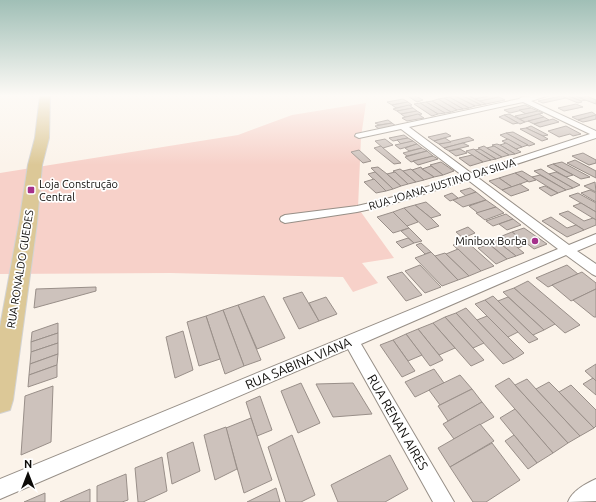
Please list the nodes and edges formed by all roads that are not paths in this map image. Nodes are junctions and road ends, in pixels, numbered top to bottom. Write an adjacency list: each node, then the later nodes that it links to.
1 (43, 118): 12 (main road, RUA RONALDO GUEDES)
2 (438, 118): 4 (street)
3 (562, 118): 5 (street)
4 (402, 126): 6 (street); 7 (street)
5 (596, 135): 7 (street, RUA JOANA JUSTINO DA SILVA)
6 (359, 136)
7 (470, 178): 8 (street, RUA JOANA JUSTINO DA SILVA); 10 (street)
8 (285, 219)
9 (596, 238): 10 (street, RUA SABINA VIANA)
10 (567, 250): 11 (street); 13 (street, RUA SABINA VIANA)
11 (596, 272)
12 (6, 324): 14 (main road, RUA RONALDO GUEDES)
13 (351, 341): 16 (street, RUA SABINA VIANA); 17 (street, RUA RENAN AIRES)
14 (0, 400)
15 (596, 488): 18 (street)
16 (0, 489)
17 (444, 502)
18 (578, 502)

